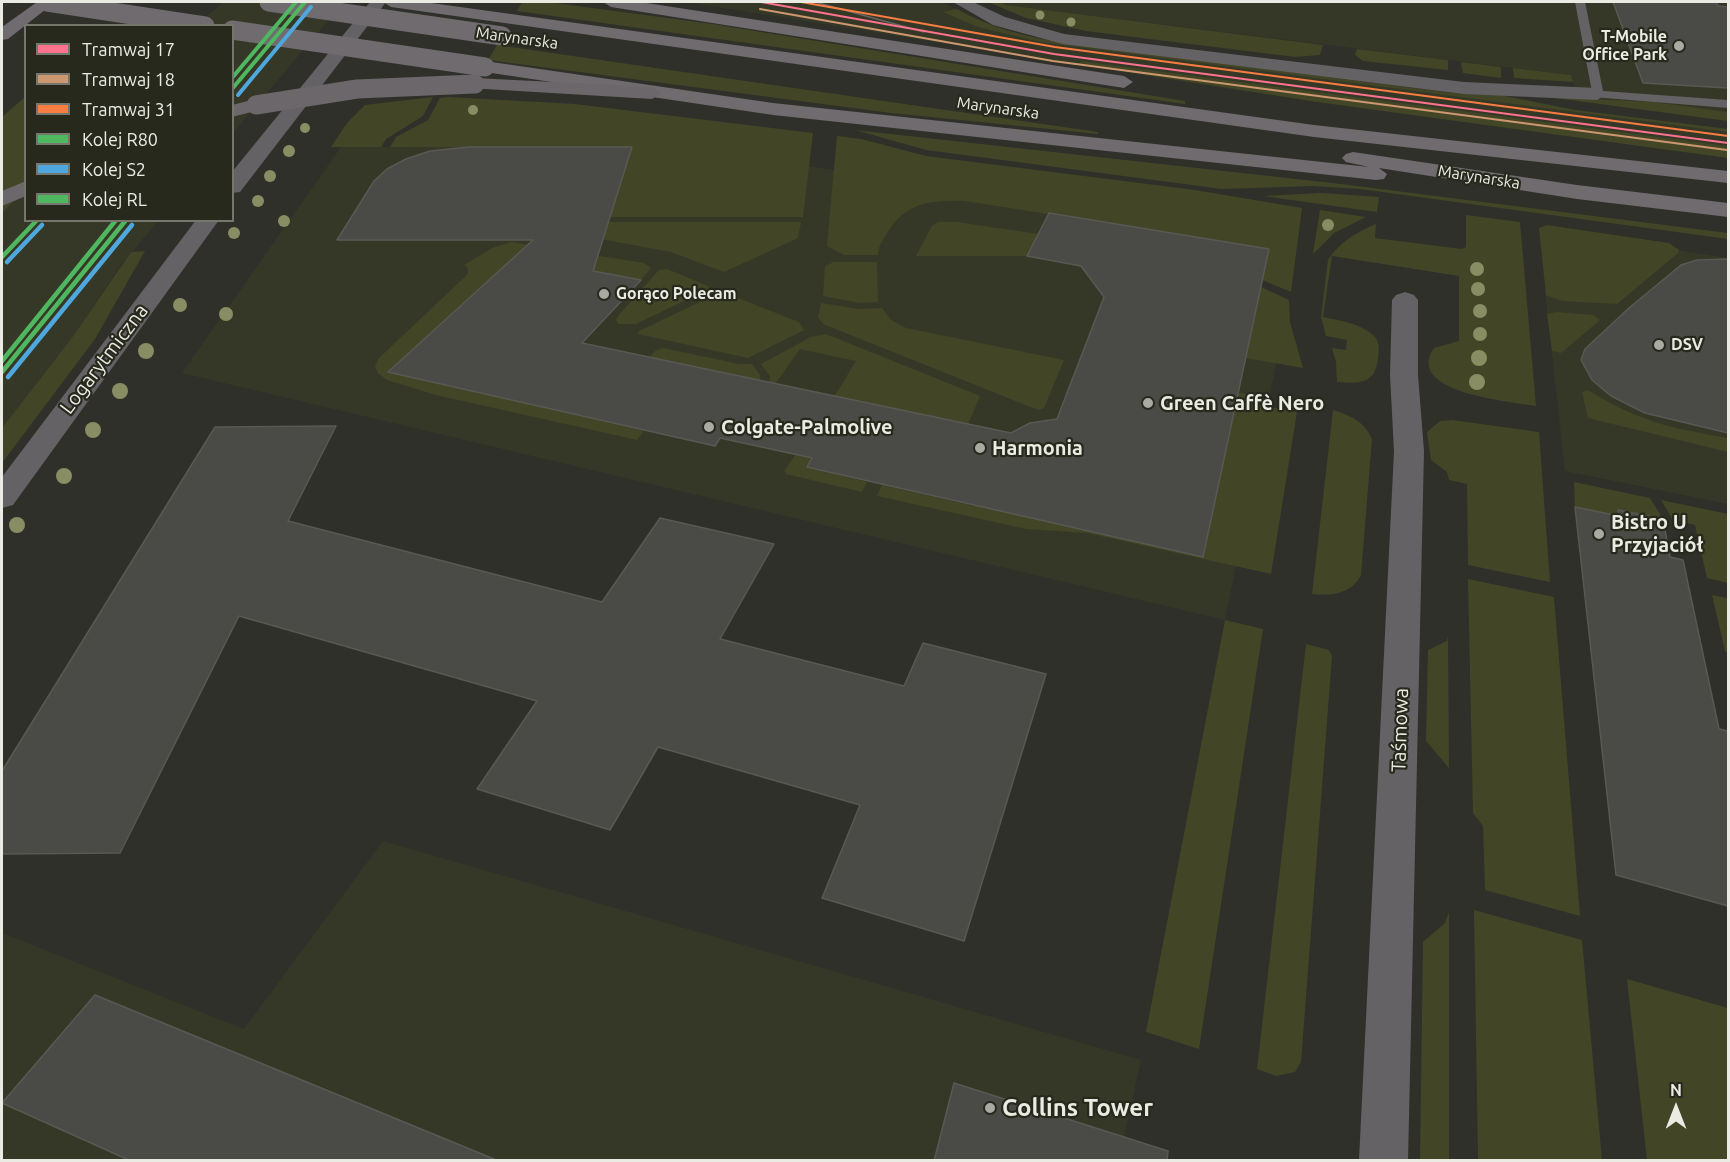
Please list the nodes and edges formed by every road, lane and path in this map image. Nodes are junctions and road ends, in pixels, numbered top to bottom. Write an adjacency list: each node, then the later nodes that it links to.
1 (49, 2): 10 (main road); 11 (main road, bridge); 13 (main road)
2 (269, 2): 15 (main road, Marynarska, bridge)
3 (378, 2): 26 (street)
4 (391, 2): 25 (main road, Marynarska)
5 (611, 2): 9 (main road)
6 (628, 2): 9 (lane)
7 (962, 2): 19 (street)
8 (1580, 2): 19 (lane)
9 (649, 7): 17 (main road)
10 (34, 24)
11 (192, 24)
12 (234, 30): 18 (main road, bridge)
13 (2, 35)
14 (24, 38): 16 (main road)
15 (584, 48)
16 (9, 52)
17 (1138, 85)
18 (652, 93): 21 (highway, bridge); 28 (main road)
19 (1597, 94): 20 (lane)
20 (1728, 104)
21 (234, 111)
22 (1309, 112): 24 (main road)
23 (1143, 129): 28 (main road, Marynarska)
24 (1728, 167)
25 (1728, 177)
26 (234, 184)
27 (24, 188): 29 (highway)
28 (1577, 192): 30 (main road, Marynarska)
29 (2, 200)
30 (1728, 210)
31 (206, 222): 33 (street, Logarytmiczna)
32 (1405, 300): 34 (street, Taśmowa)
33 (2, 498)
34 (1383, 1161)

